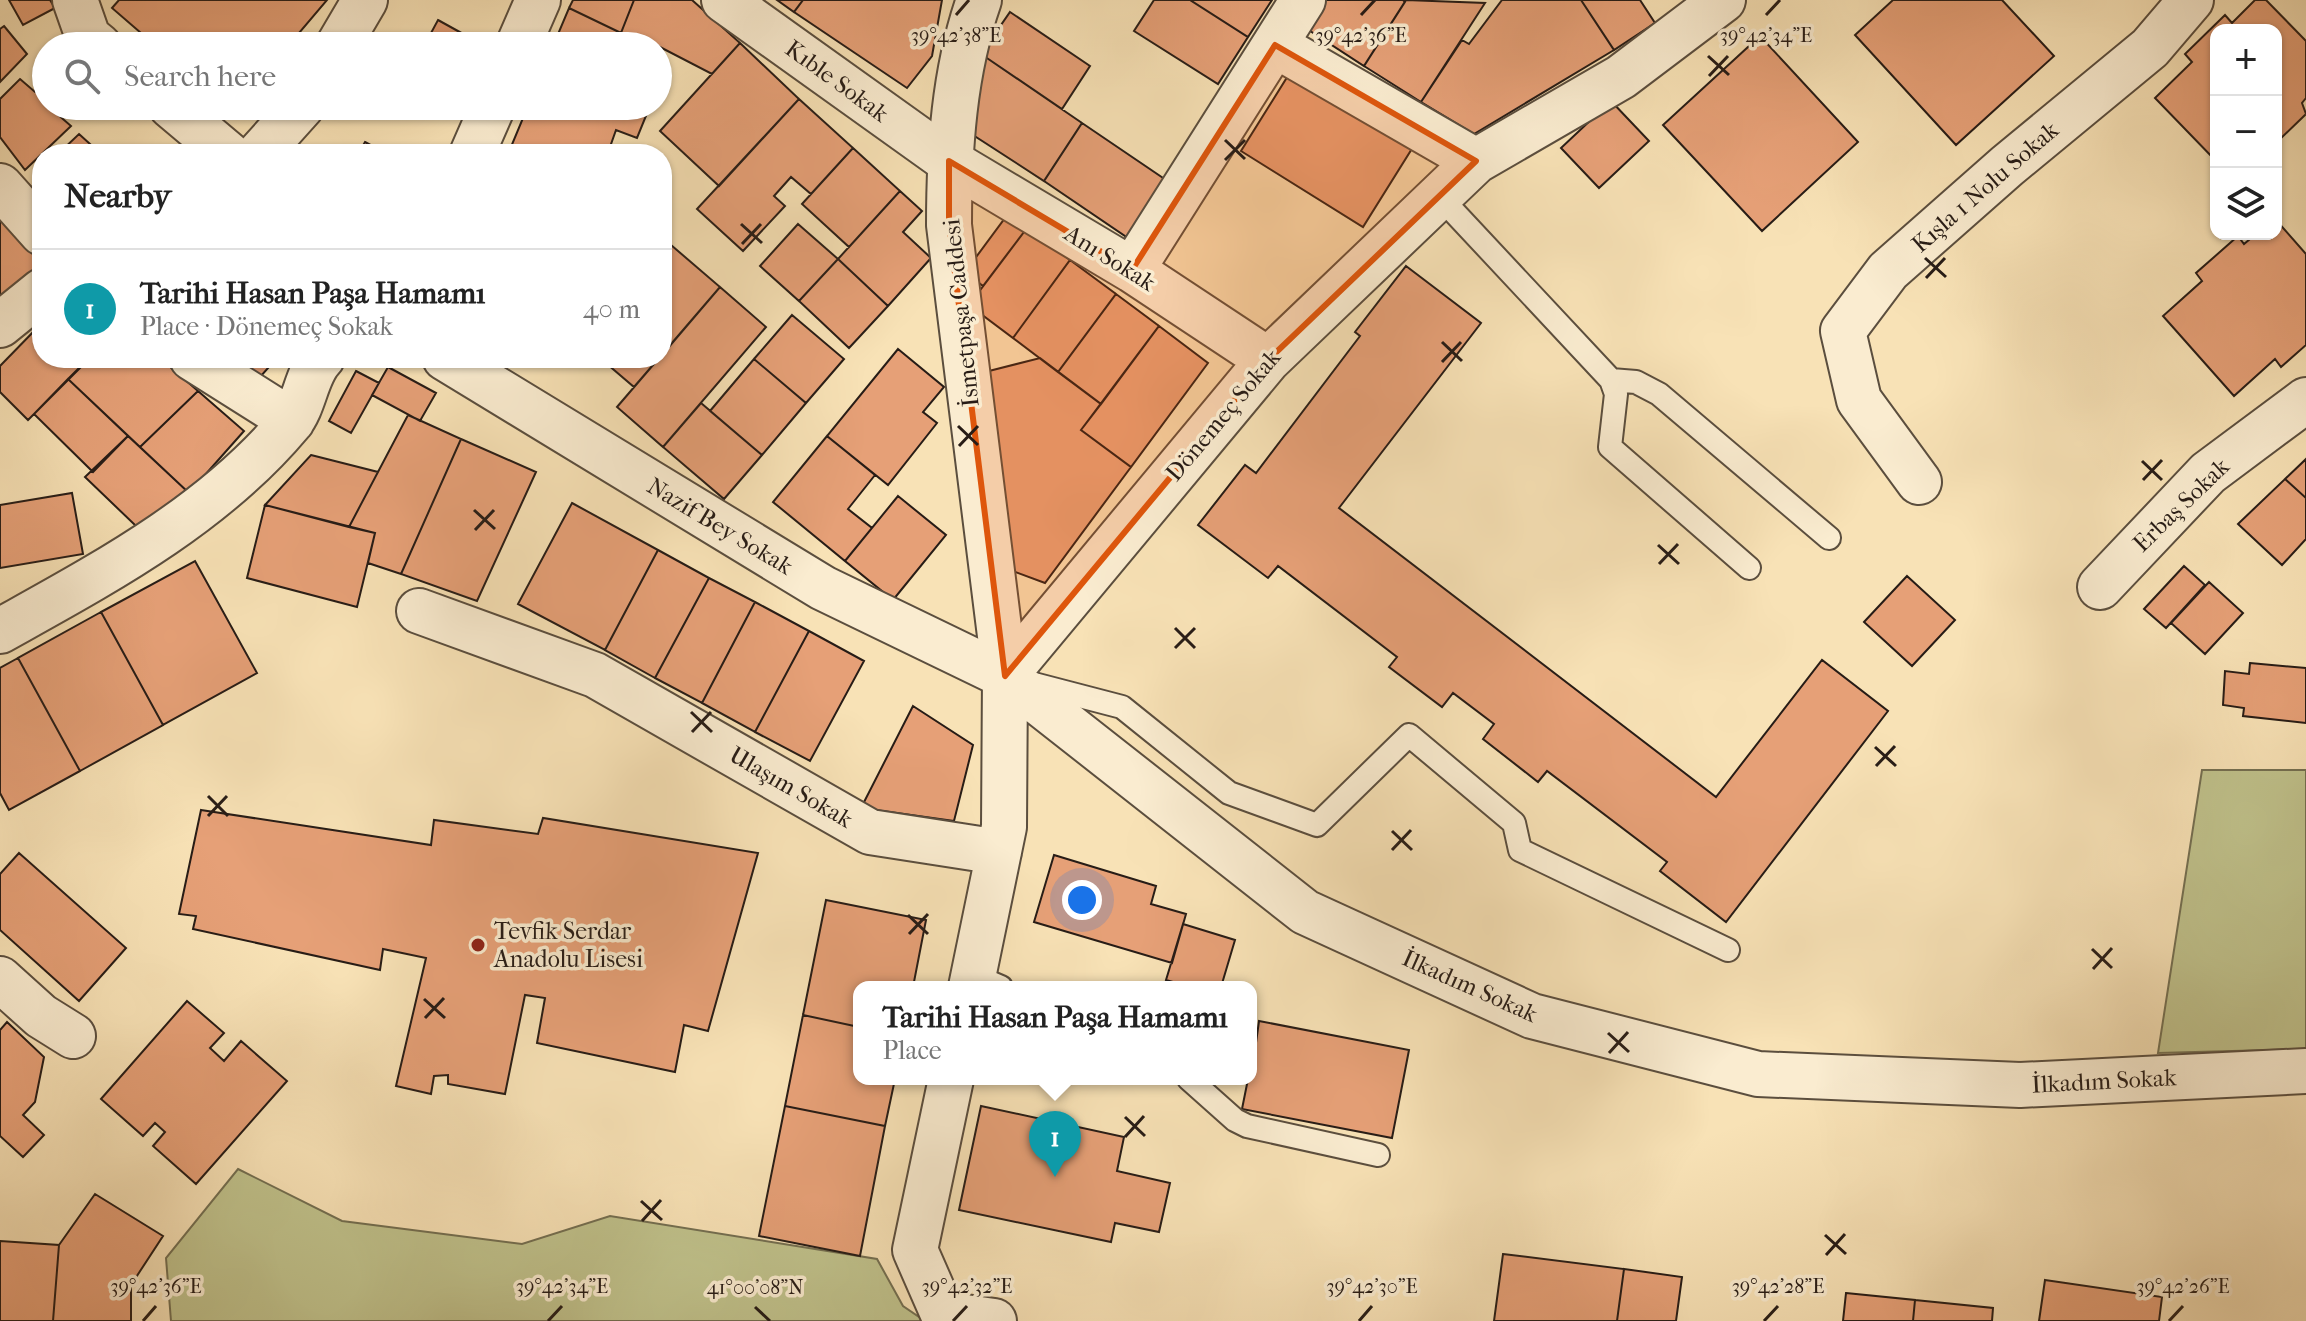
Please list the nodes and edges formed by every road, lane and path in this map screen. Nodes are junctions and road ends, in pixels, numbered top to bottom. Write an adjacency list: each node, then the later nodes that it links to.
1 (75, 0): 9 (street)
2 (365, 0): 10 (street)
3 (538, 0): 11 (street)
4 (724, 0): 19 (street, Kıble Sokak)
5 (979, 0): 19 (street, İsmetpaşa Caddesi)
6 (1303, 0): 12 (street)
7 (1723, 0): 20 (street, Dönemeç Sokak)
8 (2191, 0): 34 (street, Kışla 1 Nolu Sokak)
9 (86, 32)
10 (346, 32)
11 (524, 32)
12 (1275, 45): 20 (street); 24 (street)
13 (188, 120): 16 (street)
14 (289, 120): 17 (street)
15 (487, 120): 18 (street)
16 (216, 144)
17 (268, 144)
18 (476, 144)
19 (949, 161): 24 (street, Anı Sokak); 42 (street, İsmetpaşa Caddesi)
20 (1476, 161): 22 (street, Dönemeç Sokak)
21 (0, 186): 23 (street)
22 (1439, 196): 27 (street, Dönemeç Sokak); 31 (lane)
23 (32, 222)
24 (1132, 270): 27 (street, Anı Sokak)
25 (32, 299): 26 (street)
26 (0, 325)
27 (1268, 360): 42 (street, Dönemeç Sokak)
28 (208, 368): 33 (street)
29 (317, 368): 33 (street)
30 (461, 368): 42 (street, Nazif Bey Sokak)
31 (1611, 380): 35 (lane); 36 (lane)
32 (2306, 400): 37 (street, Erbaş Sokak)
33 (292, 421): 38 (street)
34 (1919, 482)
35 (1829, 538)
36 (1749, 568)
37 (2100, 587)
38 (72, 591): 39 (street); 41 (street)
39 (0, 599)
40 (419, 611): 43 (street, Ulaşım Sokak)
41 (0, 631)
42 (1005, 676): 43 (street); 44 (lane); 48 (street, İlkadım Sokak)
43 (999, 852): 46 (street)
44 (1728, 950)
45 (0, 979): 47 (street)
46 (982, 981)
47 (73, 1036)
48 (2306, 1071)
49 (950, 1085): 52 (street)
50 (1196, 1085): 51 (lane)
51 (1378, 1155)
52 (994, 1321)

